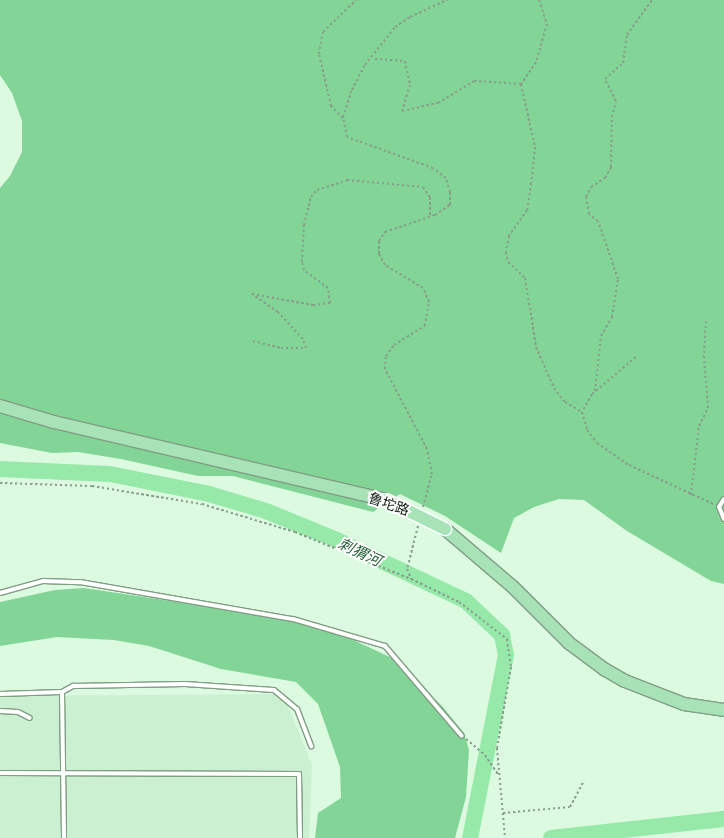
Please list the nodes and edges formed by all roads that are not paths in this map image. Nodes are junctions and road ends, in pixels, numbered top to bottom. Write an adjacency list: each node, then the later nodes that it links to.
1 (0, 406): 7 (main road, 鲁坨路, bridge)
2 (724, 499): 3 (lane)
3 (724, 519)
4 (0, 593): 10 (lane)
5 (62, 692): 6 (lane); 11 (lane); 12 (lane)
6 (0, 694)
7 (724, 710)
8 (0, 711): 9 (lane)
9 (30, 718)
10 (462, 736)
11 (311, 746)
12 (62, 772): 13 (lane); 14 (lane); 15 (lane)
13 (0, 773)
14 (64, 838)
15 (300, 838)

